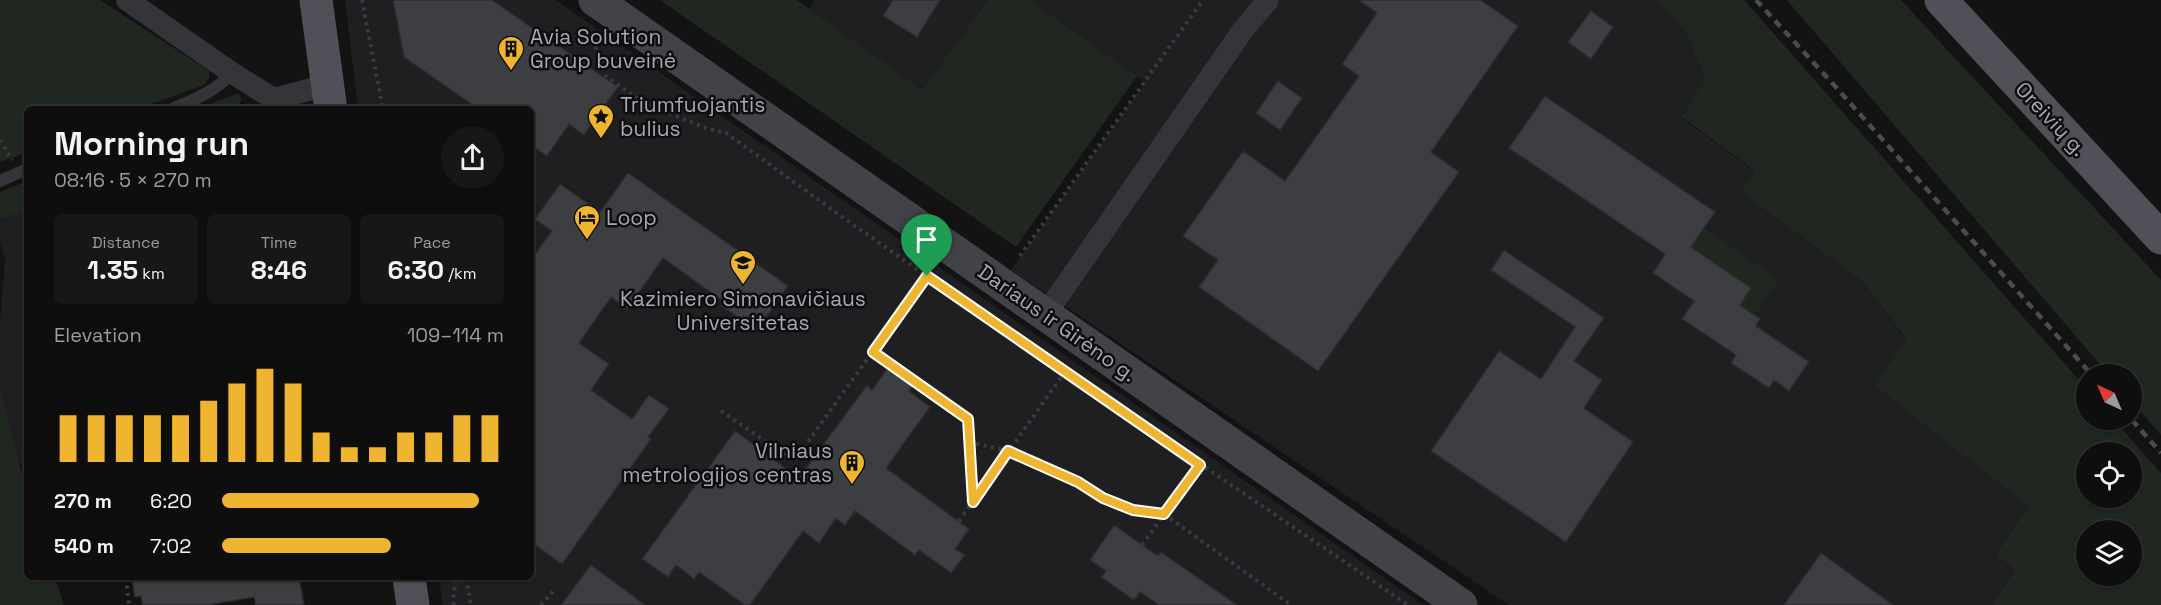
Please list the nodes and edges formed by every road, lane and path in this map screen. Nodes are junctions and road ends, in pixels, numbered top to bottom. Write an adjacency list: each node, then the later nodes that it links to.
1 (127, 0): 8 (street)
2 (316, 0): 9 (main road)
3 (362, 0): 11 (path)
4 (1203, 0): 15 (path)
5 (1268, 0): 17 (street)
6 (1941, 0): 14 (main road, Oreivių g.)
7 (594, 16): 16 (path); 17 (main road, Dariaus ir Girėno g.)
8 (232, 73): 9 (street); 10 (lane)
9 (329, 97)
10 (179, 106)
11 (382, 106)
12 (24, 170): 13 (lane)
13 (0, 181)
14 (2161, 238)
15 (1020, 256)
16 (927, 276): 18 (path); 19 (path)
17 (1045, 315): 40 (main road, Dariaus ir Girėno g.)
18 (873, 352): 20 (path); 21 (path)
19 (1065, 372): 22 (path); 23 (path)
20 (721, 411)
21 (969, 442): 22 (path); 24 (path)
22 (1008, 451): 24 (path); 25 (path)
23 (1200, 465): 25 (path); 39 (path)
24 (973, 502): 26 (path)
25 (1164, 514): 27 (path); 38 (path)
26 (959, 521)
27 (1142, 545)
28 (126, 580): 33 (path)
29 (408, 580): 34 (main road)
30 (456, 580): 35 (path)
31 (466, 580): 36 (path)
32 (556, 588): 37 (path)
33 (129, 605)
34 (413, 605)
35 (454, 605)
36 (471, 605)
37 (541, 605)
38 (1291, 605)
39 (1408, 605)
40 (1461, 605)

